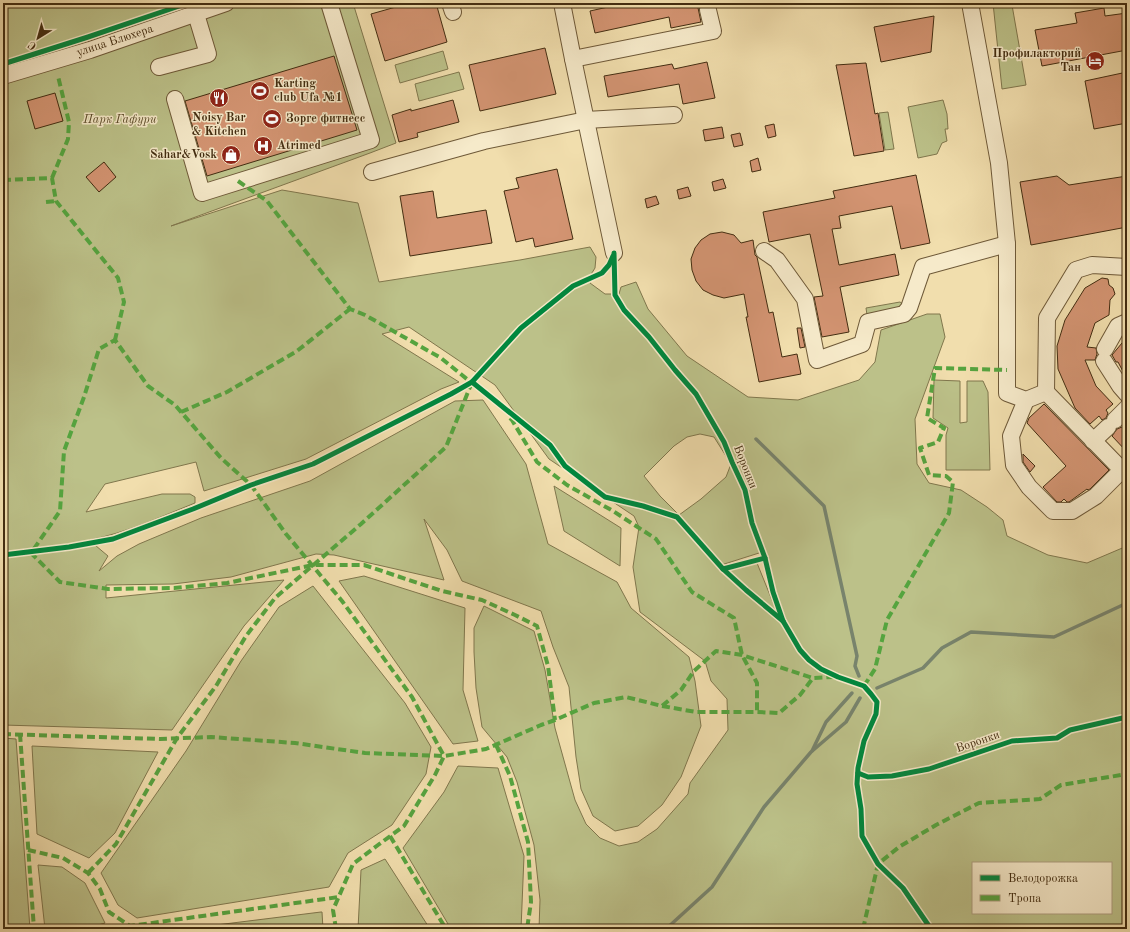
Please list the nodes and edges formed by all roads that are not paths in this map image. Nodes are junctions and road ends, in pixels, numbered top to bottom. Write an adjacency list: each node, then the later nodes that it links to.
1 (226, 3): 6 (street, улица Блюхера)
2 (329, 3): 10 (street)
3 (562, 3): 7 (street)
4 (970, 3): 14 (street)
5 (708, 10): 7 (street)
6 (196, 14): 8 (street); 9 (street, улица Блюхера)
7 (572, 59): 12 (street)
8 (159, 67)
9 (3, 76)
10 (175, 99)
11 (674, 115): 12 (street)
12 (586, 120): 13 (street); 16 (street)
13 (372, 172)
14 (1007, 244): 15 (street); 21 (street)
15 (764, 251)
16 (614, 253)
17 (1127, 267): 19 (street)
18 (1127, 322): 20 (street)
19 (1046, 392): 21 (street); 23 (street)
20 (1127, 394)
21 (1026, 400): 23 (street)
22 (1127, 408): 23 (street)
23 (1093, 441)

